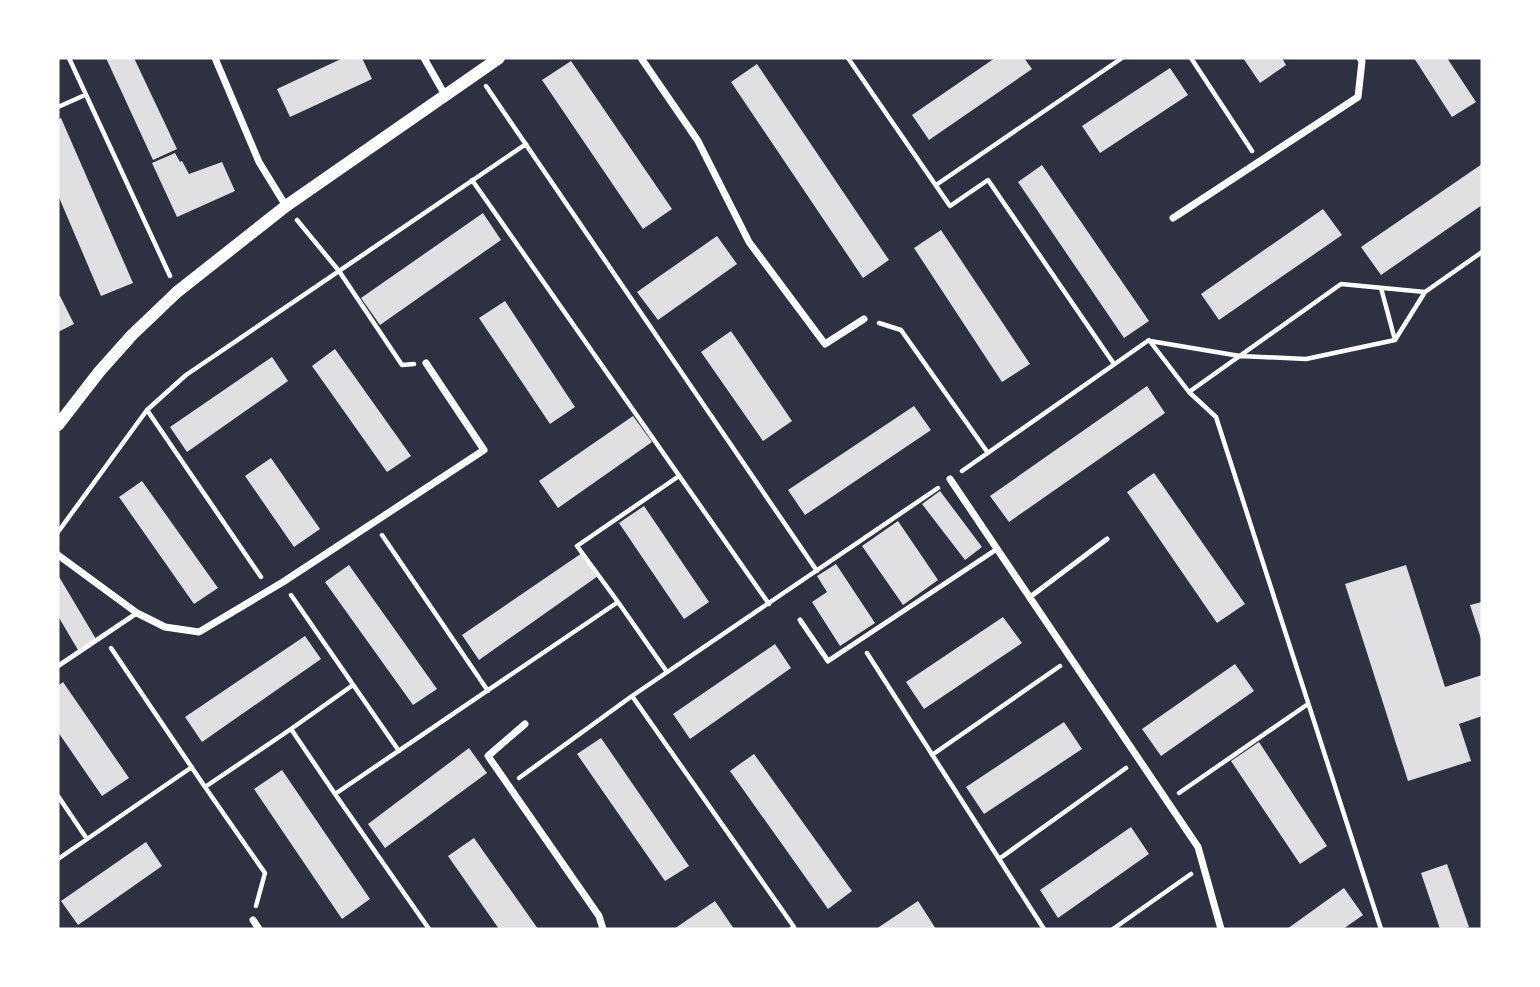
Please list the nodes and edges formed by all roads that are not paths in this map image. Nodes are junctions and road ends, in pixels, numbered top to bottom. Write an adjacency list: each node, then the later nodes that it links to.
1 (215, 58): 7 (street)
2 (424, 58): 6 (street)
3 (499, 58): 6 (street)
4 (641, 58): 9 (street)
5 (1360, 58): 8 (street)
6 (445, 95): 7 (street)
7 (286, 206): 11 (street)
8 (1173, 218)
9 (864, 319)
10 (426, 363): 17 (street)
11 (58, 425)
12 (950, 479): 14 (street)
13 (1107, 539): 16 (lane)
14 (997, 549): 16 (street); 18 (lane)
15 (58, 555): 17 (street)
16 (1030, 597): 24 (street)
17 (137, 613): 19 (lane)
18 (800, 620)
19 (58, 666)
20 (525, 724): 23 (street)
21 (253, 920): 22 (street)
22 (259, 929)
23 (603, 929)
24 (1221, 929)

